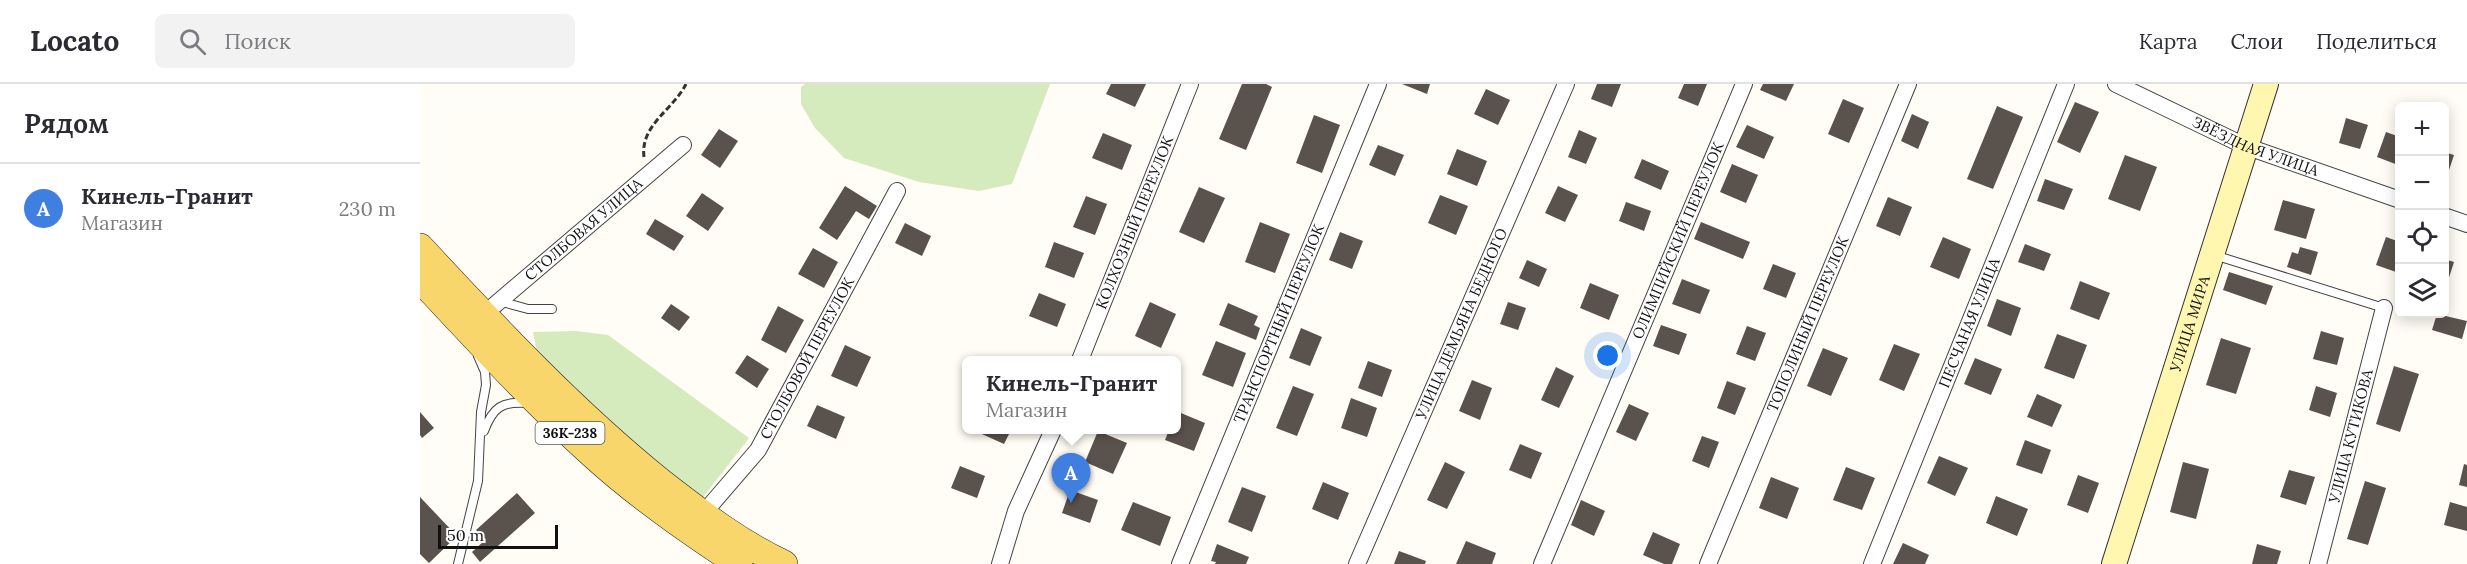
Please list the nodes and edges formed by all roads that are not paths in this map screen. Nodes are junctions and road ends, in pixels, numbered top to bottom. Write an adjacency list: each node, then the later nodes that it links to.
1 (1190, 84): 21 (street, КОЛХОЗНЫЙ ПЕРЕУЛОК)
2 (1378, 84): 30 (street, ТРАНСПОРТНЫЙ ПЕРЕУЛОК)
3 (1566, 84): 31 (street, УЛИЦА ДЕМЬЯНА БЕДНОГО)
4 (1744, 84): 32 (street, ОЛИМПИЙСКИЙ ПЕРЕУЛОК)
5 (1908, 84): 33 (street, ТОПОЛИНЫЙ ПЕРЕУЛОК)
6 (2066, 84): 34 (street, ПЕСЧАНАЯ УЛИЦА)
7 (2116, 84): 10 (street, ЗВЁЗДНАЯ УЛИЦА)
8 (2266, 84): 10 (main road, УЛИЦА МИРА)
9 (683, 145): 20 (street, СТОЛБОВАЯ УЛИЦА)
10 (2245, 146): 12 (street, ЗВЁЗДНАЯ УЛИЦА); 16 (main road, УЛИЦА МИРА)
11 (897, 191): 25 (street, СТОЛБОВОЙ ПЕРЕУЛОК)
12 (2395, 198)
13 (2449, 217): 14 (street)
14 (2467, 224)
15 (420, 247): 20 (main road)
16 (2211, 254): 18 (lane); 35 (main road, УЛИЦА МИРА)
17 (420, 279): 20 (main road, 36К-238)
18 (2384, 308): 36 (street, УЛИЦА КУТИКОВА)
19 (552, 309): 20 (lane)
20 (483, 315): 22 (main road, 36К-238); 24 (lane); 25 (main road)
21 (1082, 356)
22 (540, 404): 24 (lane); 27 (main road, 36К-238)
23 (1051, 434): 29 (street)
24 (481, 437): 26 (lane)
25 (702, 515): 28 (main road)
26 (458, 564)
27 (739, 564)
28 (783, 564)
29 (1000, 564)
30 (1180, 564)
31 (1357, 564)
32 (1542, 564)
33 (1708, 564)
34 (1872, 564)
35 (2114, 564)
36 (2318, 564)

